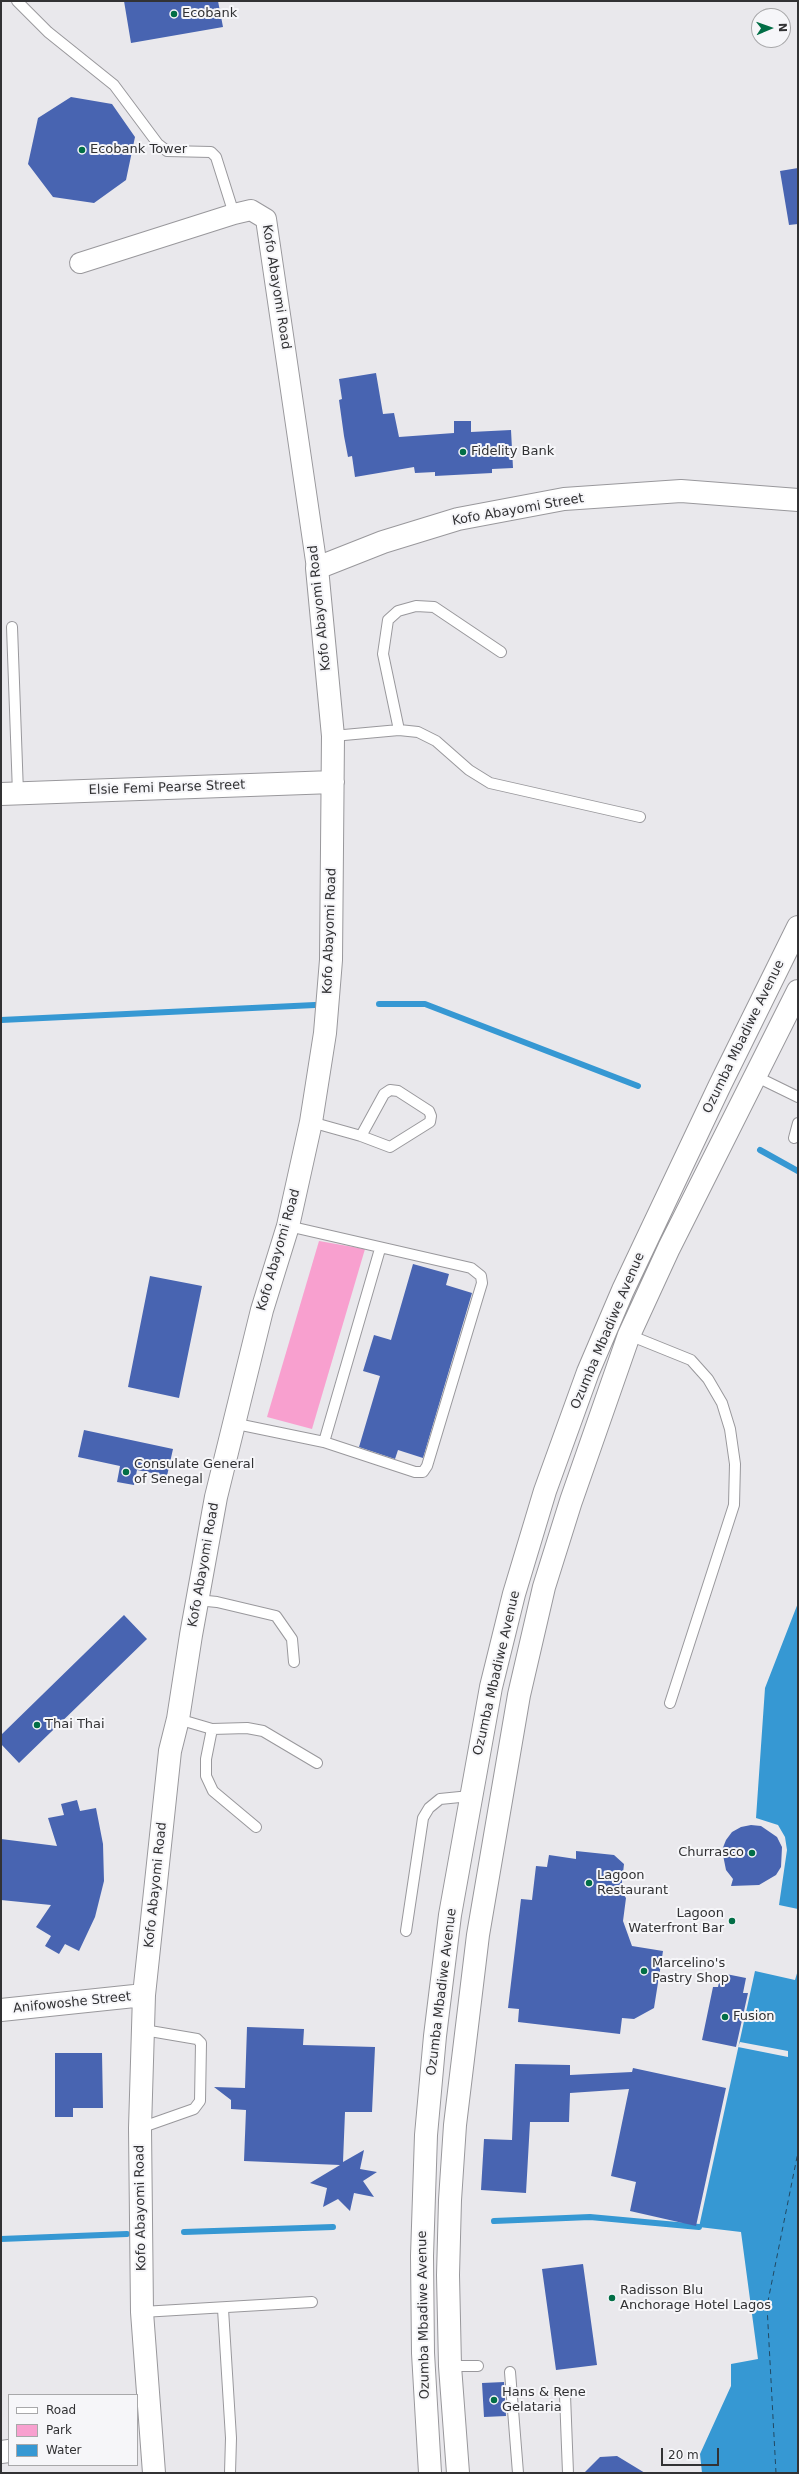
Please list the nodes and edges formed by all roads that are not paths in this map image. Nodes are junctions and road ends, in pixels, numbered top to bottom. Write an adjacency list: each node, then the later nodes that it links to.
1 (17, 1): 2 (lane)
2 (234, 214): 3 (street, Kofo Abayomi Road); 5 (street, Kofo Abayomi Road)
3 (80, 264)
4 (798, 500): 5 (main road, Kofo Abayomi Street)
5 (317, 568): 9 (main road, Kofo Abayomi Road)
6 (12, 627): 11 (lane)
7 (501, 652): 8 (lane)
8 (399, 730): 9 (lane); 12 (lane)
9 (333, 736): 10 (main road, Kofo Abayomi Road)
10 (333, 782): 11 (main road, Elsie Femi Pearse Street); 17 (main road, Kofo Abayomi Road)
11 (9, 794)
12 (640, 817)
13 (798, 927): 32 (main road, Ozumba Mbadiwe Avenue)
14 (798, 991): 15 (main road, Ozumba Mbadiwe Avenue)
15 (755, 1076): 16 (lane); 23 (main road, Ozumba Mbadiwe Avenue)
16 (798, 1097)
17 (311, 1122): 19 (lane); 21 (main road, Kofo Abayomi Road)
18 (798, 1122): 20 (lane)
19 (360, 1136): 19 (lane)
20 (794, 1138)
21 (288, 1226): 22 (lane); 24 (main road, Kofo Abayomi Road)
22 (380, 1249): 25 (lane); 25 (lane)
23 (629, 1335): 28 (lane); 42 (main road, Ozumba Mbadiwe Avenue)
24 (232, 1423): 25 (lane); 26 (main road, Kofo Abayomi Road)
25 (324, 1442)
26 (197, 1600): 27 (lane); 29 (main road, Kofo Abayomi Road)
27 (294, 1662)
28 (670, 1703)
29 (178, 1719): 30 (lane); 35 (main road, Kofo Abayomi Road)
30 (212, 1729): 31 (lane); 33 (lane)
31 (317, 1763)
32 (470, 1796): 34 (lane); 49 (main road, Ozumba Mbadiwe Avenue)
33 (256, 1827)
34 (406, 1931)
35 (144, 1996): 36 (main road, Anifowoshe Street); 37 (main road, Kofo Abayomi Road)
36 (1, 2010)
37 (144, 2030): 38 (main road, Kofo Abayomi Road); 38 (lane)
38 (140, 2128): 41 (main road, Kofo Abayomi Road)
39 (312, 2302): 40 (lane)
40 (223, 2309): 41 (lane); 48 (lane)
41 (142, 2312): 46 (main road, Kofo Abayomi Road)
42 (450, 2366): 43 (lane); 50 (main road, Ozumba Mbadiwe Avenue)
43 (478, 2366)
44 (510, 2372): 51 (lane)
45 (566, 2395): 52 (lane)
46 (144, 2447): 47 (main road, Kofo Abayomi Road)
47 (154, 2473)
48 (230, 2473)
49 (430, 2473)
50 (458, 2473)
51 (518, 2473)
52 (568, 2473)

